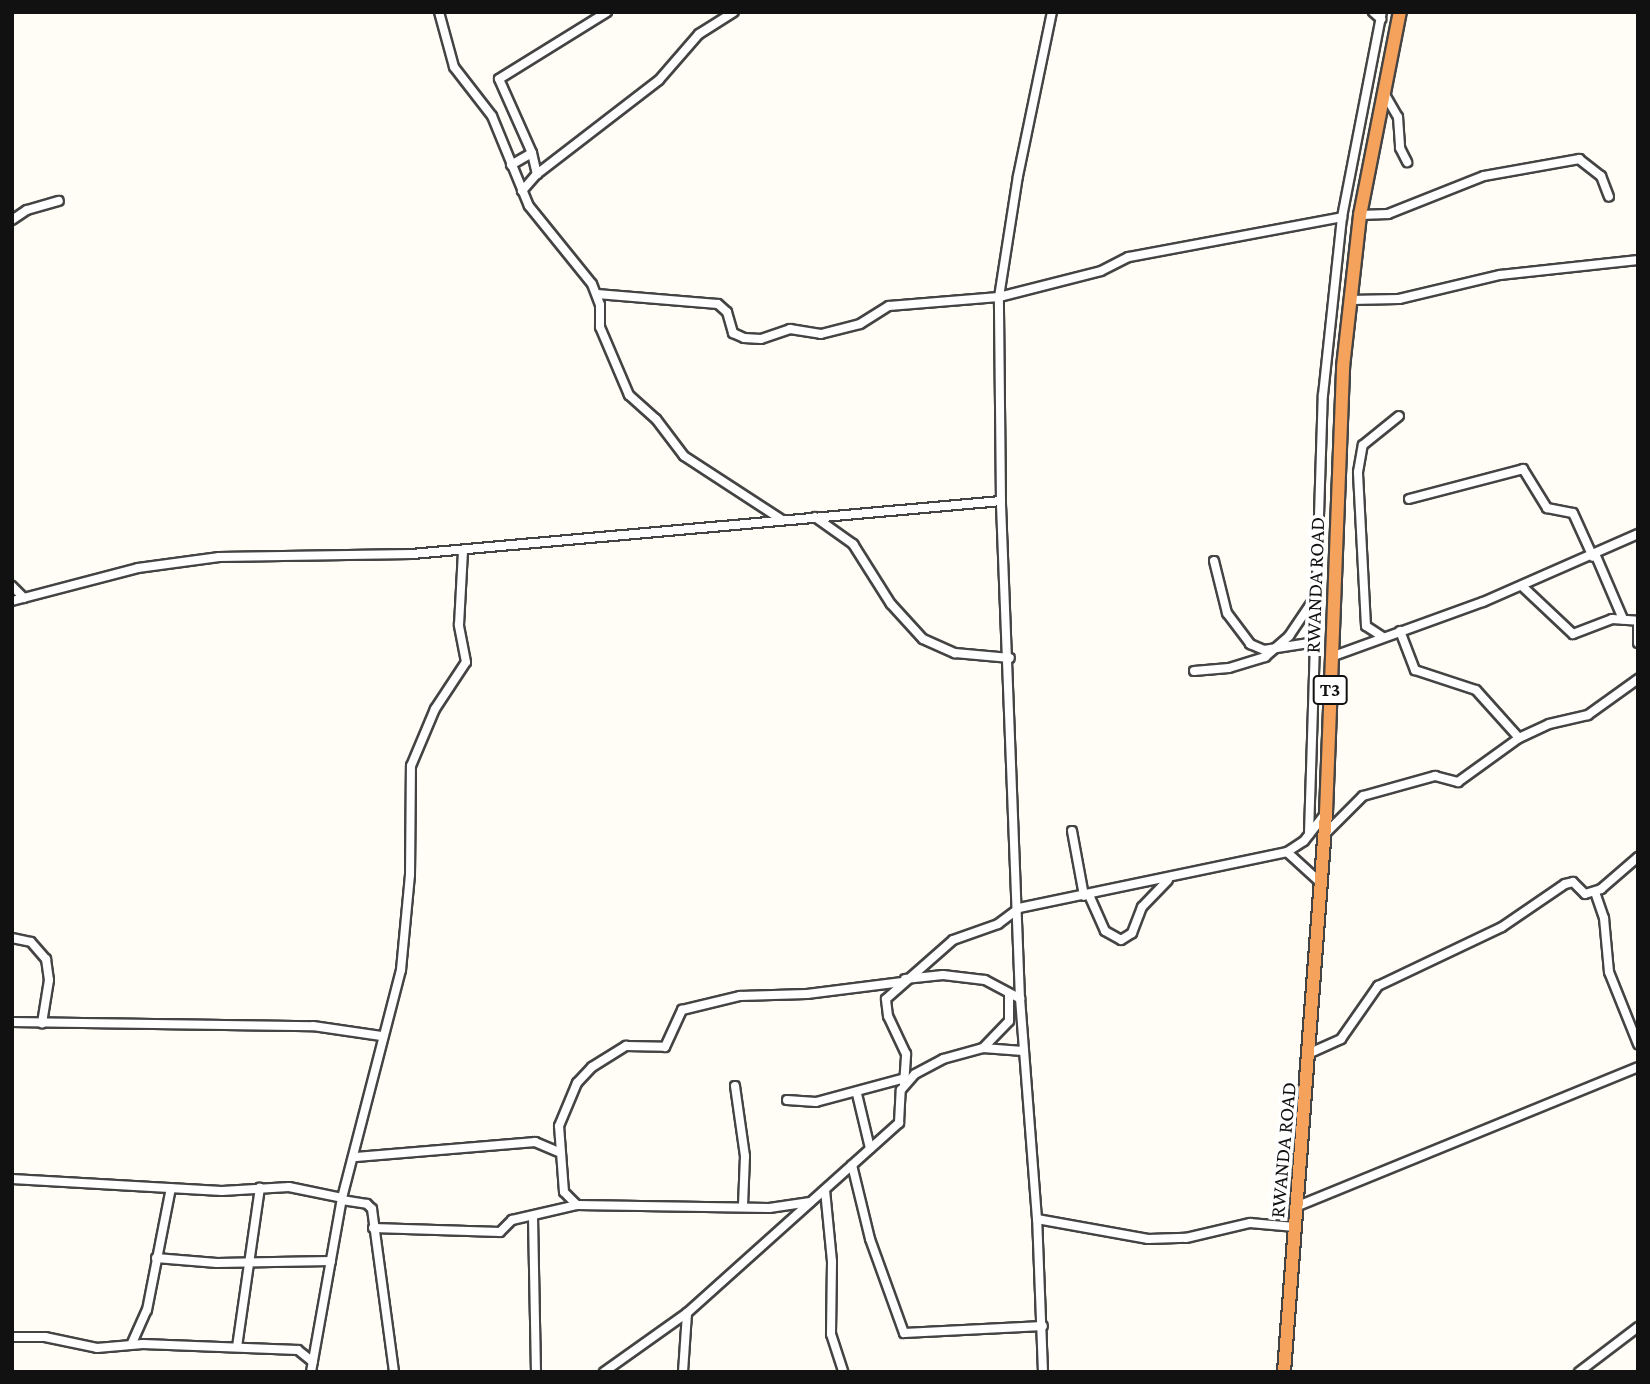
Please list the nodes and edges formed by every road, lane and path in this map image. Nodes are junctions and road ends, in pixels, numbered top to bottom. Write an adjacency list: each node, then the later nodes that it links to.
1 (439, 12): 11 (street)
2 (607, 12): 9 (street)
3 (734, 12): 12 (street)
4 (1052, 12): 21 (street)
5 (1373, 12): 7 (street)
6 (1400, 12): 8 (highway, RWANDA ROAD / T3)
7 (1382, 16): 17 (street)
8 (1384, 93): 10 (street); 16 (highway, RWANDA ROAD / T3)
9 (532, 153): 11 (street); 12 (street)
10 (1407, 162)
11 (511, 165): 13 (street)
12 (537, 174): 13 (street)
13 (522, 191): 20 (street)
14 (1609, 197): 16 (street)
15 (59, 201): 18 (street)
16 (1360, 215): 22 (highway, RWANDA ROAD / T3)
17 (1342, 217): 21 (street); 34 (street)
18 (12, 220)
19 (1638, 260): 22 (street)
20 (597, 294): 21 (street); 27 (street)
21 (999, 297): 25 (street)
22 (1350, 300): 44 (highway, RWANDA ROAD / T3)
23 (1399, 416): 40 (street)
24 (1409, 499): 30 (street)
25 (1001, 501): 26 (street); 45 (street)
26 (814, 516): 27 (street); 45 (street)
27 (782, 520): 29 (street)
28 (1638, 534): 30 (street)
29 (463, 551): 35 (street); 66 (street)
30 (1595, 556): 33 (street); 37 (street)
31 (1214, 561): 43 (street)
32 (12, 586): 35 (street)
33 (1522, 586): 37 (street); 39 (street)
34 (1318, 594): 41 (street); 43 (street)
35 (24, 598): 36 (street)
36 (12, 601)
37 (1623, 619): 38 (street)
38 (1638, 622): 42 (street)
39 (1400, 631): 40 (street); 48 (street)
40 (1383, 637): 44 (street)
41 (1315, 642): 43 (street); 51 (street)
42 (1638, 643)
43 (1276, 649): 46 (street)
44 (1331, 657): 49 (highway, RWANDA ROAD / T3)
45 (1010, 658): 59 (street)
46 (1194, 671)
47 (1638, 679): 48 (street)
48 (1519, 738): 52 (street)
49 (1326, 813): 51 (street); 52 (highway, RWANDA ROAD / T3)
50 (1072, 831): 58 (street)
51 (1309, 834): 53 (street)
52 (1325, 835): 56 (highway, RWANDA ROAD / T3)
53 (1287, 852): 55 (street); 56 (street)
54 (1638, 857): 57 (street)
55 (1168, 880): 58 (street); 58 (street)
56 (1321, 883): 70 (highway, RWANDA ROAD / T3)
57 (1595, 892): 67 (street); 70 (street)
58 (1086, 896): 59 (street)
59 (1019, 908): 61 (street); 63 (street)
60 (12, 938): 65 (street)
61 (903, 981): 62 (street); 72 (street); 77 (street)
62 (1009, 996): 63 (street); 68 (street)
63 (1020, 999): 69 (street)
64 (12, 1022): 65 (street)
65 (41, 1023): 66 (street)
66 (381, 1036): 78 (street)
67 (1638, 1044)
68 (983, 1048): 69 (street); 72 (street)
69 (1023, 1051): 90 (street)
70 (1310, 1053): 88 (highway, RWANDA ROAD / T3)
71 (1638, 1067): 88 (street)
72 (904, 1082): 74 (street); 76 (street)
73 (736, 1086): 87 (street)
74 (857, 1094): 75 (street); 76 (street)
75 (787, 1100)
76 (870, 1148): 79 (street)
77 (558, 1152): 78 (street); 86 (street)
78 (356, 1157): 84 (street)
79 (852, 1165): 83 (street); 97 (street)
80 (12, 1179): 81 (street)
81 (171, 1188): 82 (street); 93 (street)
82 (260, 1188): 84 (street); 95 (street)
83 (825, 1190): 85 (street); 110 (street)
84 (342, 1199): 92 (street); 94 (street)
85 (810, 1202): 87 (street); 96 (street)
86 (577, 1205): 87 (street); 89 (street)
87 (743, 1206)
88 (1298, 1206): 91 (highway, RWANDA ROAD / T3)
89 (533, 1217): 92 (street); 107 (street)
90 (1037, 1219): 91 (street); 97 (street)
91 (1296, 1227): 112 (highway, RWANDA ROAD / T3)
92 (373, 1228): 106 (street)
93 (156, 1258): 95 (street); 101 (street)
94 (331, 1261): 95 (street); 100 (street)
95 (248, 1263): 102 (street)
96 (687, 1313): 108 (street); 109 (street)
97 (1042, 1326): 111 (street)
98 (1638, 1327): 113 (street)
99 (12, 1337): 101 (street)
100 (316, 1342): 103 (street); 104 (street)
101 (132, 1343): 102 (street)
102 (237, 1347): 103 (street)
103 (298, 1349): 104 (street)
104 (313, 1362): 105 (street)
105 (311, 1372)
106 (394, 1372)
107 (536, 1372)
108 (604, 1372)
109 (683, 1372)
110 (843, 1372)
111 (1043, 1372)
112 (1284, 1372)
113 (1579, 1372)

